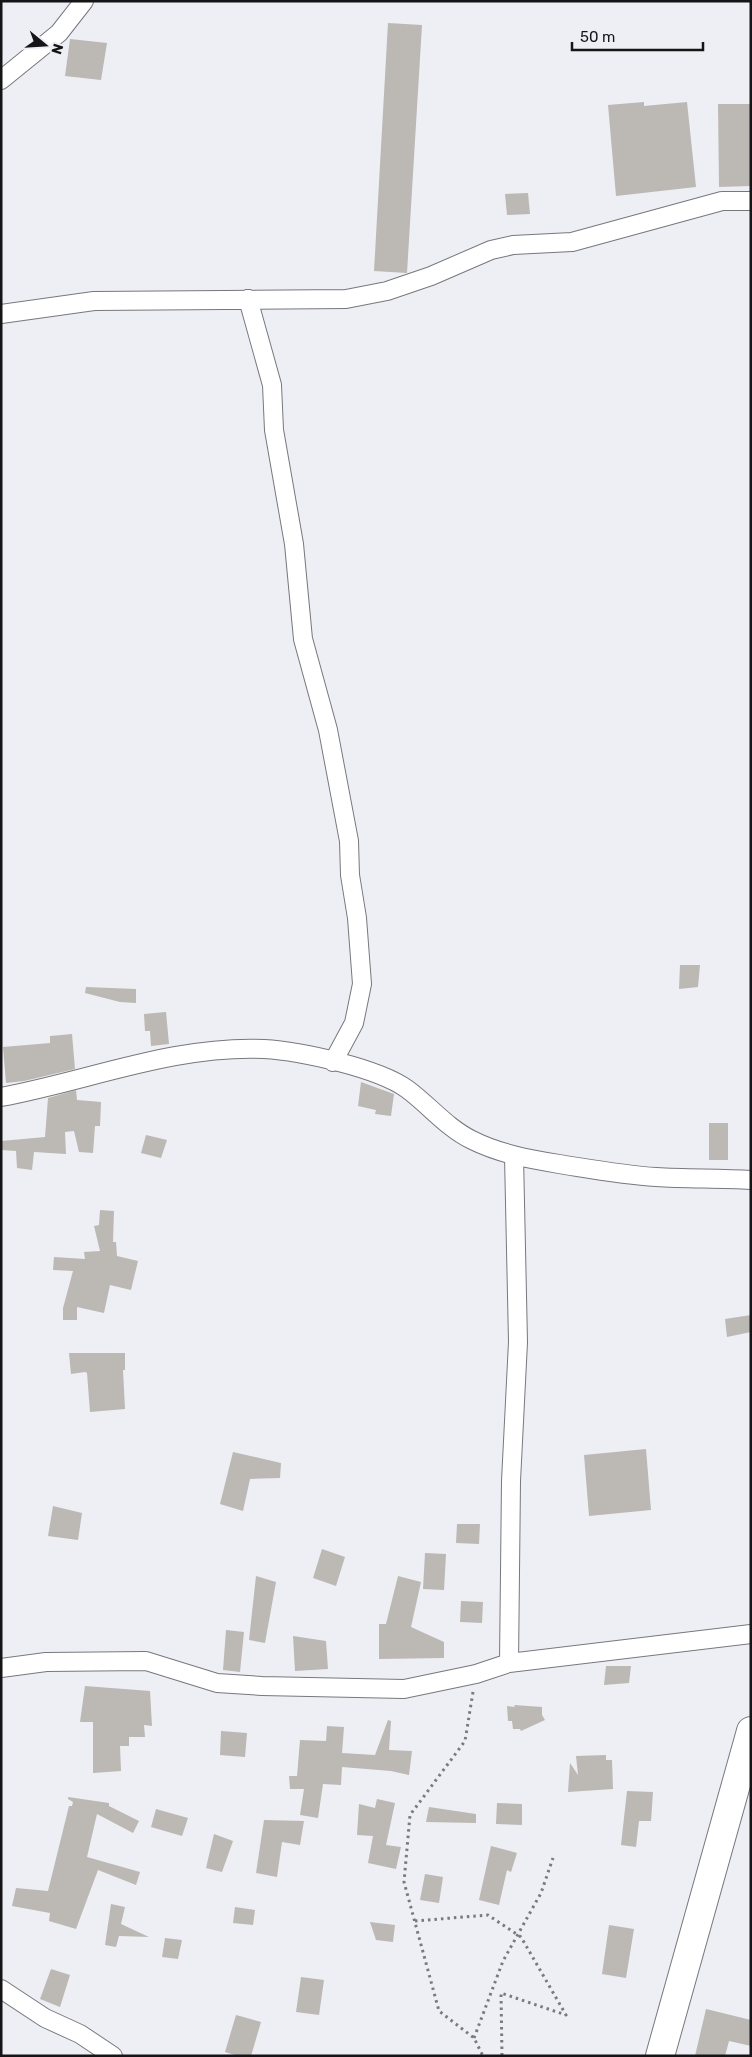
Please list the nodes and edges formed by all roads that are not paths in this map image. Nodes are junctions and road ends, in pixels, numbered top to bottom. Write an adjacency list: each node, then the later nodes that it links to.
1 (84, 1): 2 (street)
2 (1, 80)
3 (751, 201): 4 (street)
4 (248, 299): 5 (street); 6 (street)
5 (1, 314)
6 (333, 1062): 7 (street); 8 (street)
7 (1, 1097)
8 (514, 1156): 9 (street); 11 (street)
9 (751, 1180)
10 (751, 1634): 11 (street)
11 (509, 1663): 12 (street)
12 (1, 1668)
13 (751, 1731): 16 (main road)
14 (1, 1989): 15 (street)
15 (113, 2056)
16 (660, 2056)

